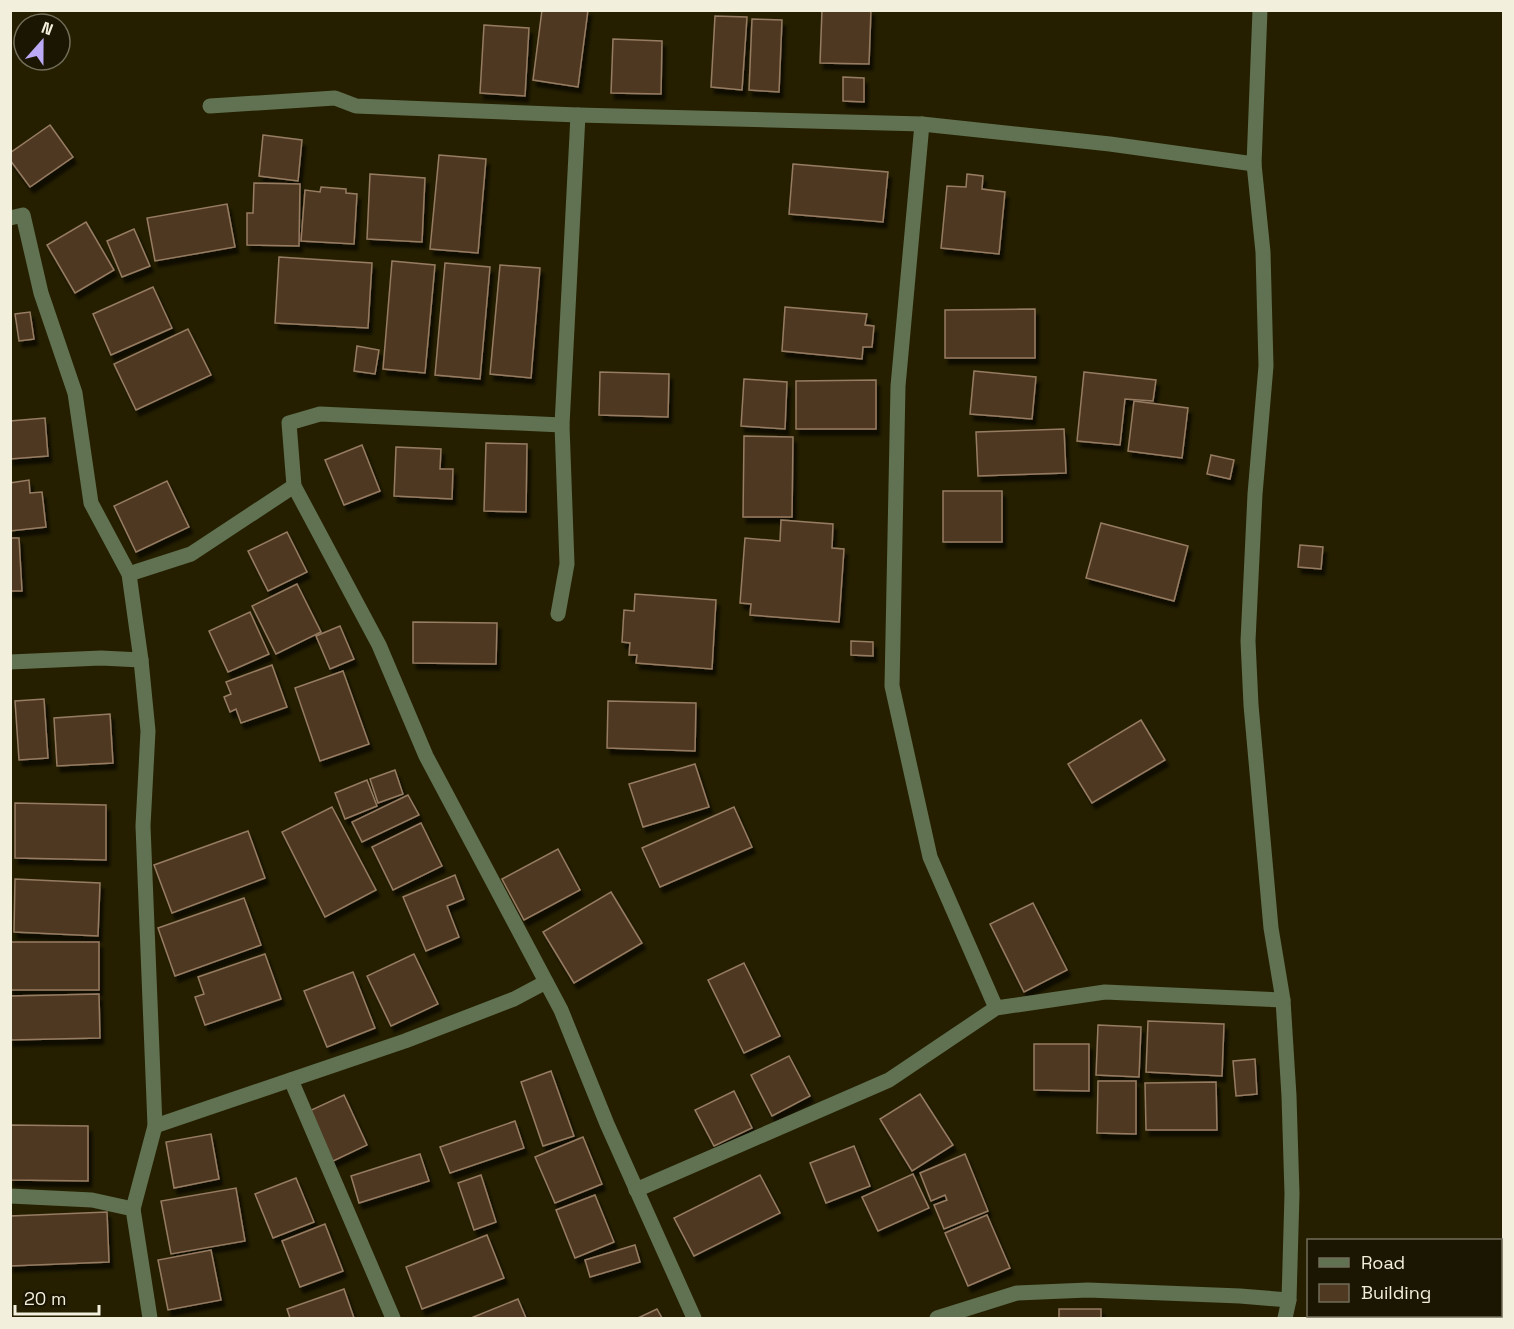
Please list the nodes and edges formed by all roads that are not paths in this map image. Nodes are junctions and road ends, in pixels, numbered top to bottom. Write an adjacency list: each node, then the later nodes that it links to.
1 (1260, 10): 5 (street)
2 (210, 106): 3 (street)
3 (578, 115): 4 (street); 7 (street)
4 (922, 124): 5 (street); 15 (street)
5 (1254, 164): 14 (street)
6 (10, 218): 9 (street)
7 (562, 425): 8 (street); 10 (street)
8 (294, 486): 9 (street); 13 (street)
9 (129, 574): 11 (street)
10 (558, 614)
11 (141, 660): 12 (street); 17 (street)
12 (10, 662)
13 (546, 982): 16 (street); 18 (street)
14 (1283, 1000): 15 (street); 21 (street)
15 (996, 1008): 18 (street)
16 (291, 1080): 17 (street); 23 (street)
17 (155, 1126): 20 (street)
18 (636, 1190): 24 (street)
19 (10, 1196): 20 (street)
20 (133, 1209): 22 (street)
21 (1289, 1300): 25 (street); 26 (street)
22 (150, 1318)
23 (393, 1318)
24 (693, 1318)
25 (937, 1318)
26 (1285, 1318)

